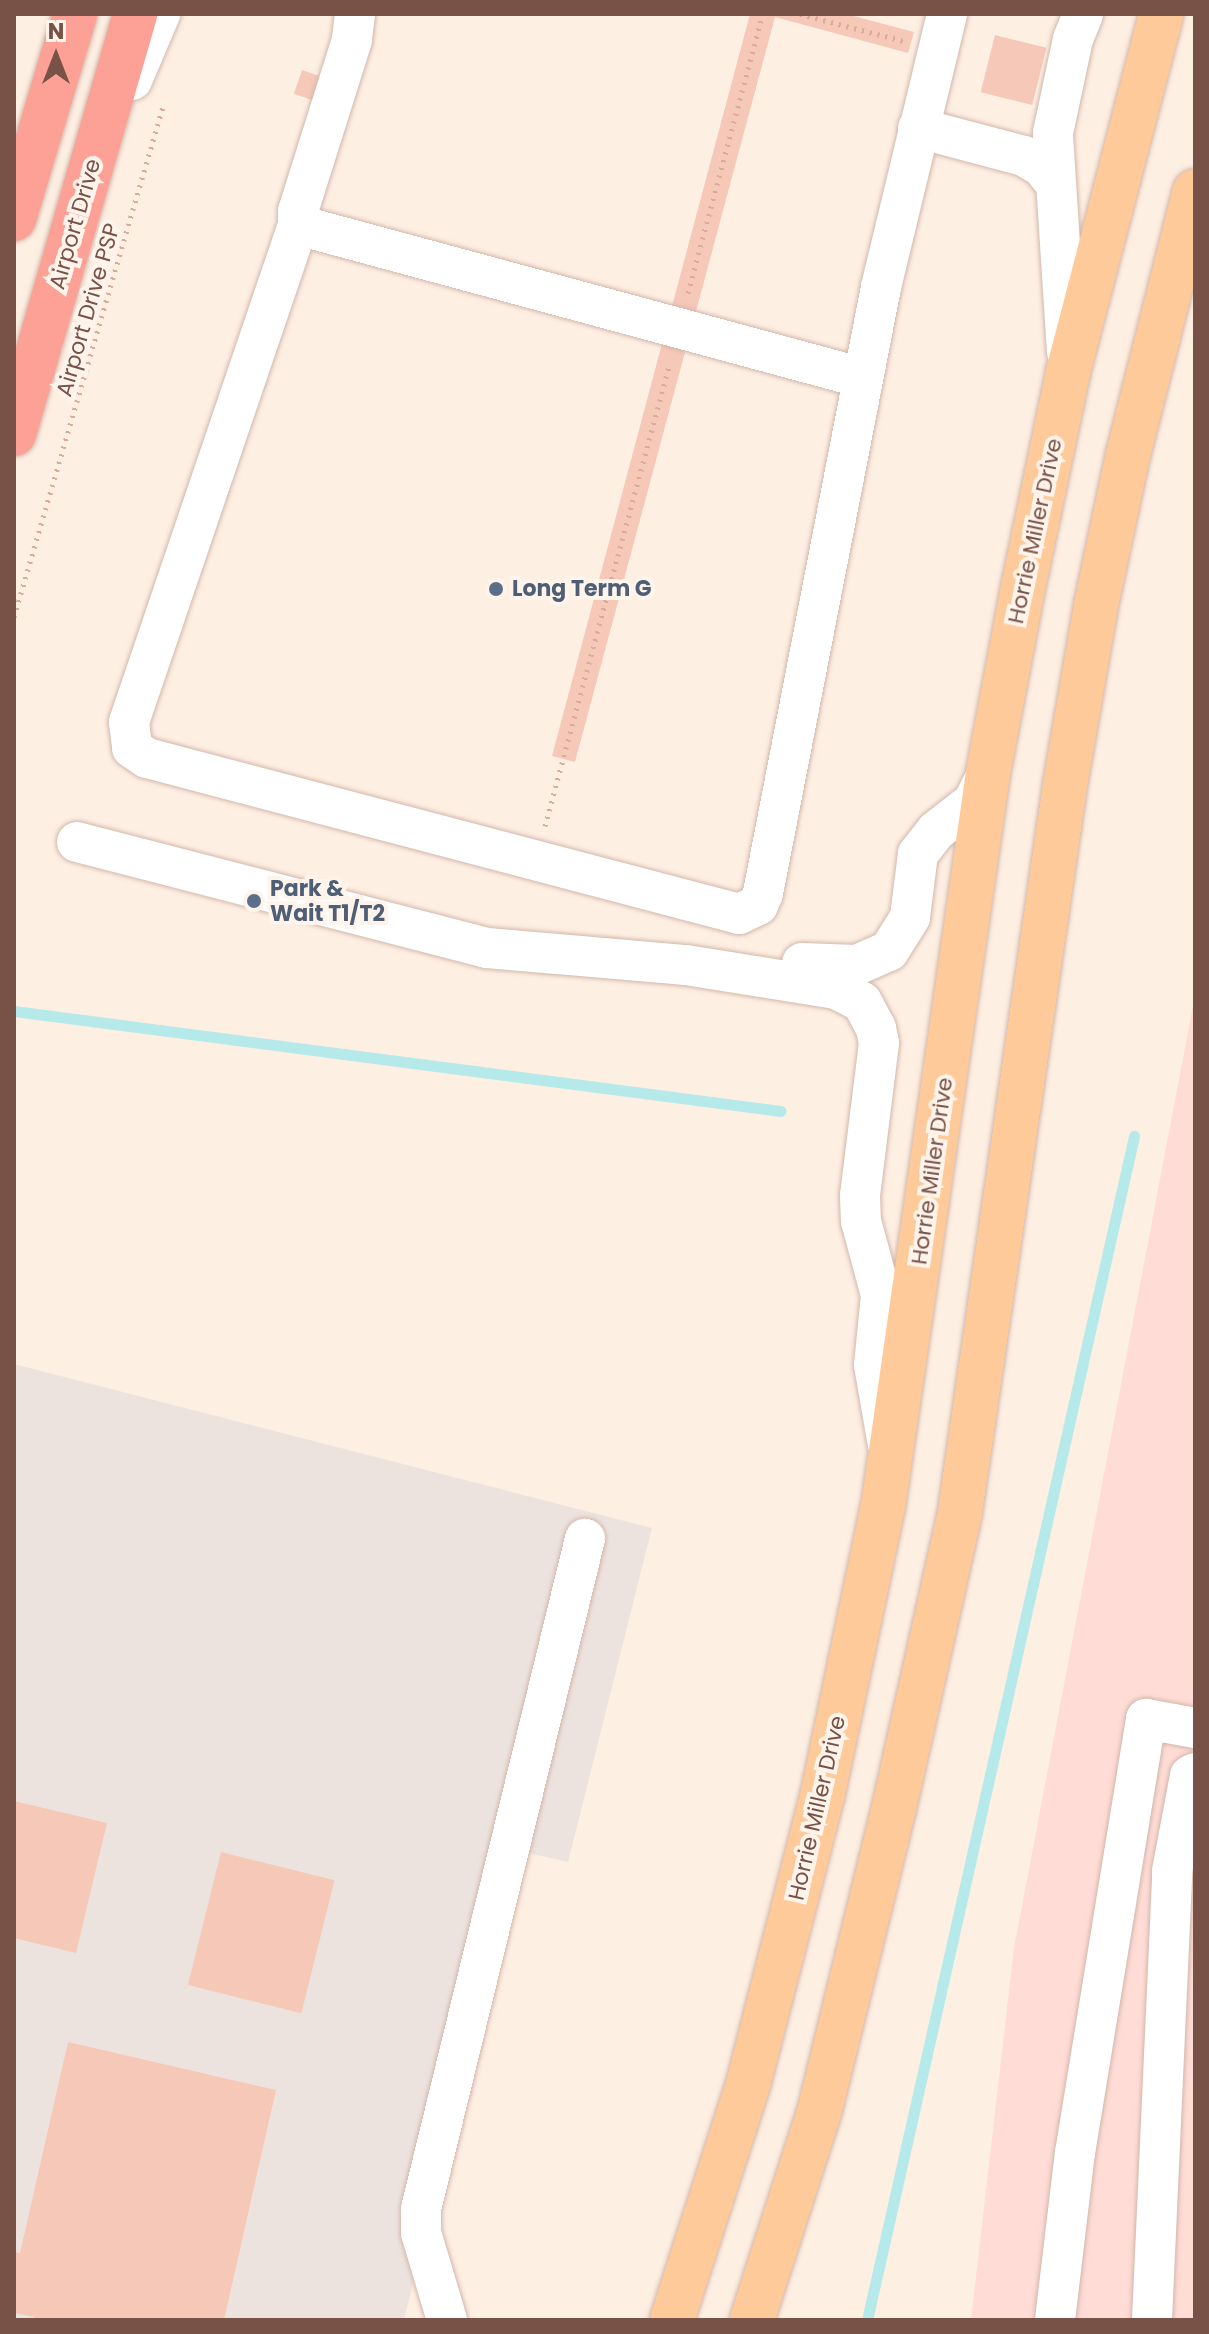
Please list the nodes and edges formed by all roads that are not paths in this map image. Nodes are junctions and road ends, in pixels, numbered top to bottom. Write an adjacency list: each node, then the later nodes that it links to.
1 (75, 14): 13 (highway)
2 (135, 14): 10 (highway, Airport Drive)
3 (160, 14): 10 (lane)
4 (338, 14): 14 (lane)
5 (355, 14): 14 (lane)
6 (947, 14): 9 (lane)
7 (1083, 14): 11 (lane)
8 (1161, 14): 15 (main road, Horrie Miller Drive)
9 (918, 128): 11 (lane); 16 (lane)
10 (87, 183): 17 (highway, Airport Drive)
11 (1055, 183): 15 (lane)
12 (1195, 191): 31 (main road)
13 (14, 219)
14 (298, 220): 16 (lane); 16 (lane)
15 (1068, 372): 18 (main road, Horrie Miller Drive)
16 (863, 378)
17 (14, 434)
18 (988, 773): 20 (lane); 23 (main road, Horrie Miller Drive)
19 (77, 842): 21 (lane)
20 (868, 962): 21 (lane); 22 (lane)
21 (686, 965): 22 (lane)
22 (862, 1002): 23 (lane)
23 (891, 1457): 30 (main road, Horrie Miller Drive)
24 (585, 1539): 27 (lane)
25 (1195, 1728): 32 (lane)
26 (1195, 1773): 33 (lane)
27 (447, 2320)
28 (464, 2320): 29 (lane)
29 (472, 2320)
30 (672, 2320)
31 (752, 2320)
32 (1055, 2320)
33 (1152, 2320)

